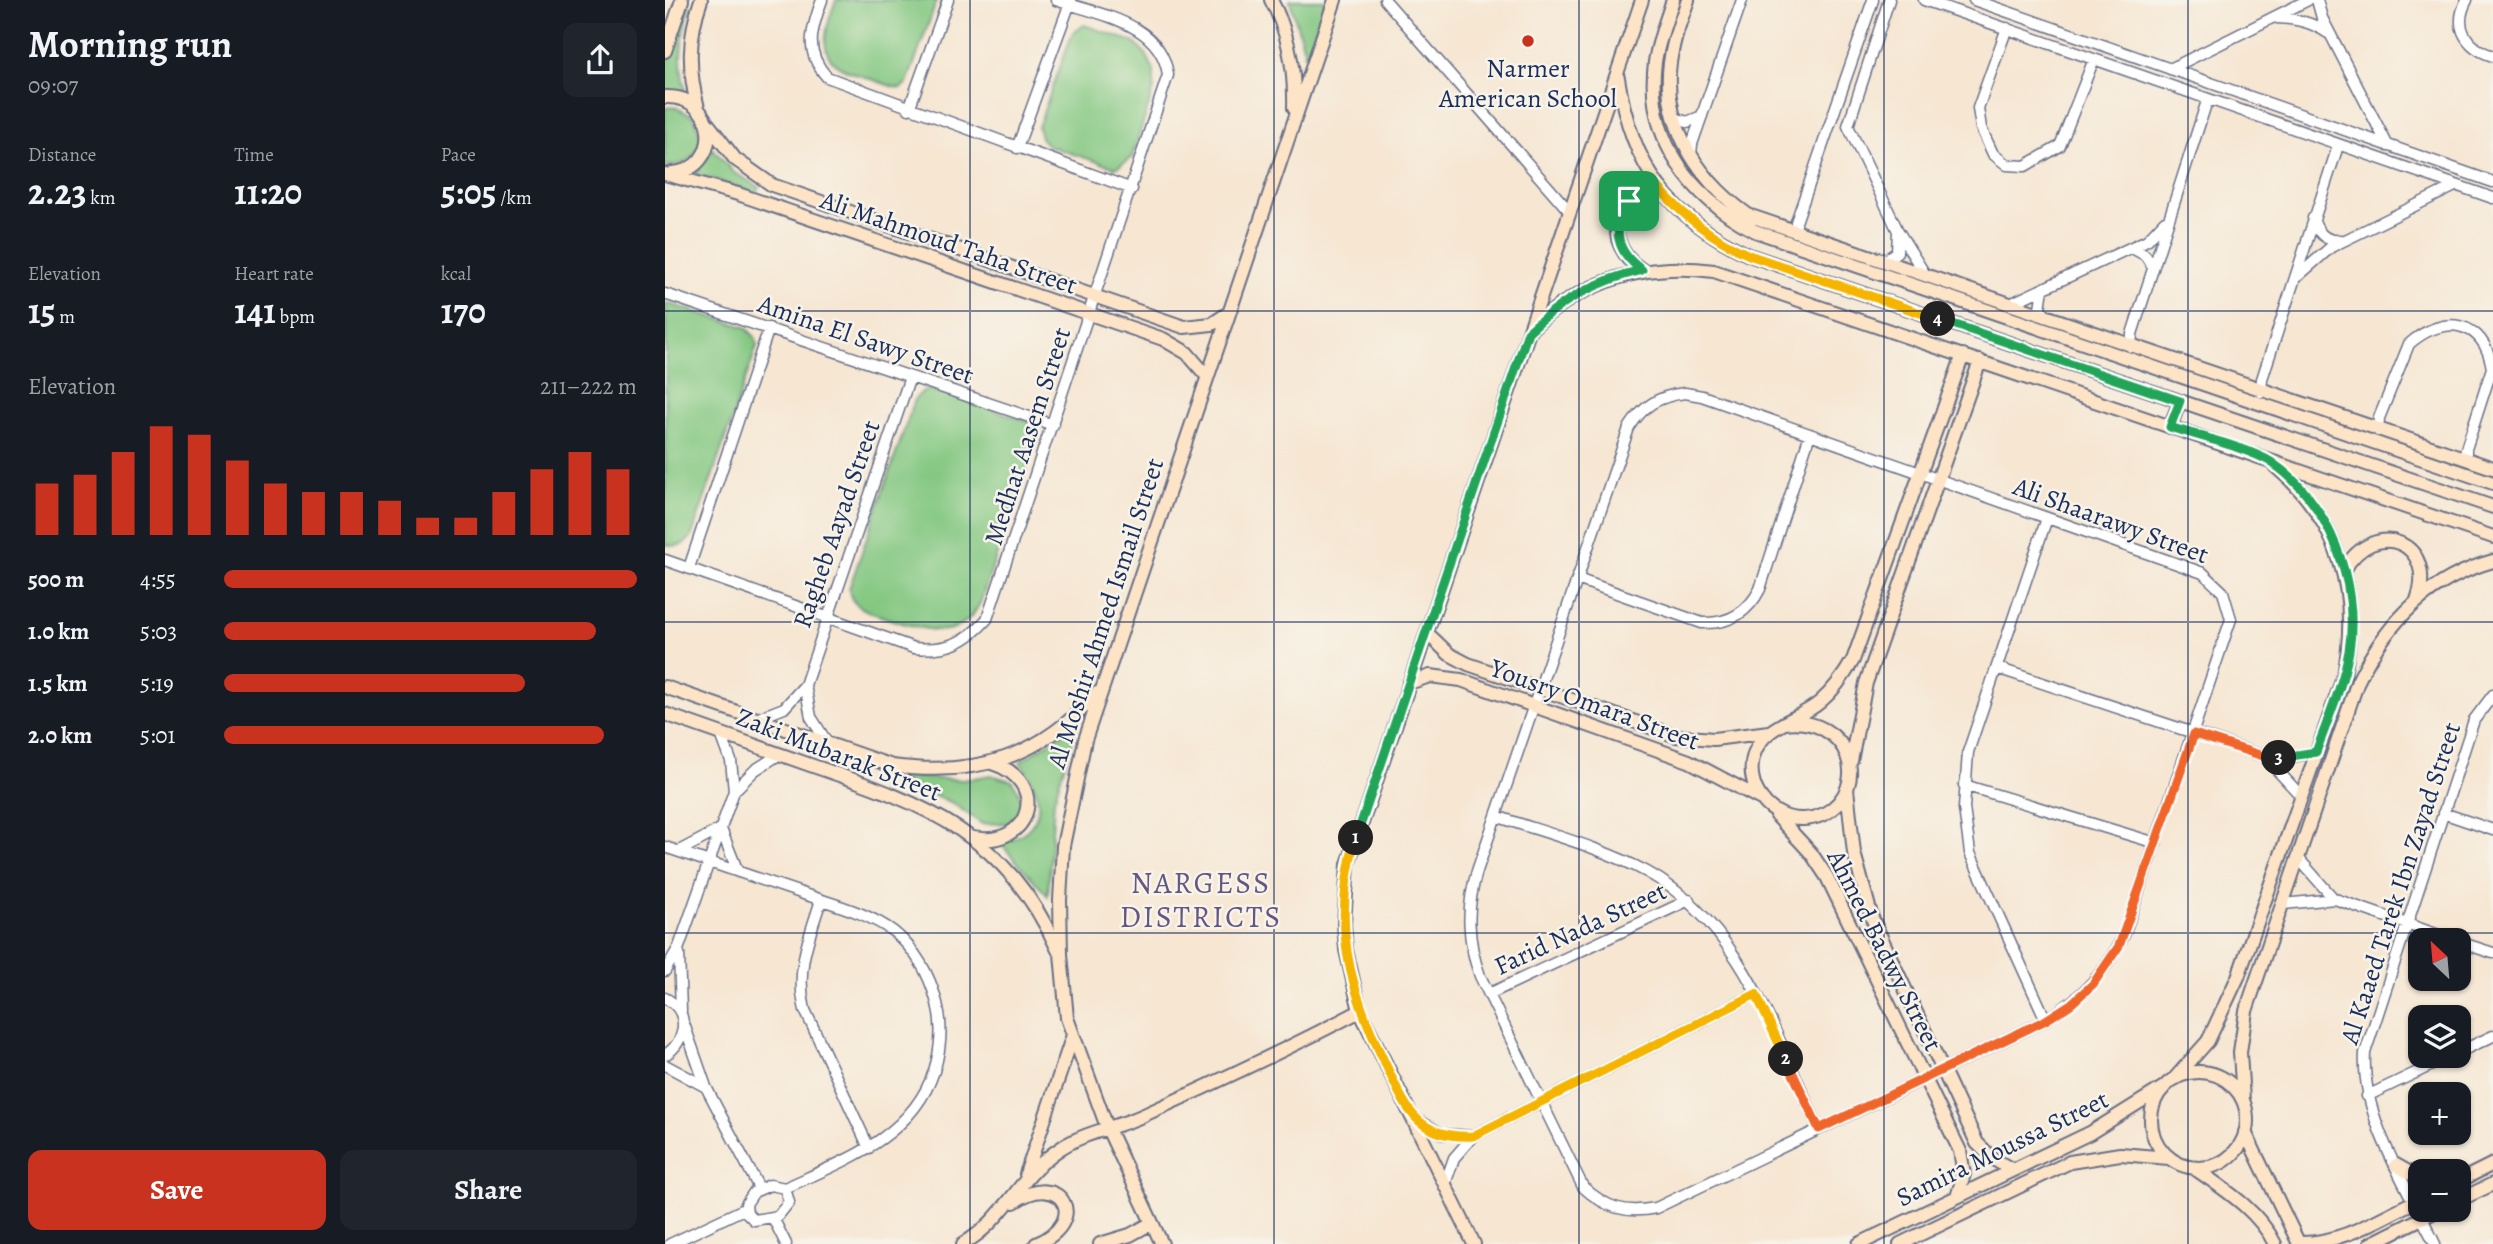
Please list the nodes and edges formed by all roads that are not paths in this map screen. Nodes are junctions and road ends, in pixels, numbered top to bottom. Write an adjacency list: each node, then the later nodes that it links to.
1 (682, 0): 24 (street)
2 (701, 0): 31 (street)
3 (822, 0): 32 (street)
4 (948, 0): 32 (street)
5 (1056, 0): 20 (street, Medhat Aasem Street)
6 (1271, 0): 35 (street)
7 (1335, 0): 35 (street, Al Moshir Ahmed Ismail Street)
8 (1385, 0): 51 (street)
9 (1642, 0): 28 (street)
10 (1673, 0): 58 (street)
11 (1688, 0): 34 (street)
12 (1742, 0): 33 (street)
13 (1873, 0): 54 (street)
14 (1889, 0): 55 (street)
15 (1924, 0): 22 (street)
16 (1974, 0): 27 (street)
17 (2308, 0): 21 (street)
18 (2317, 0): 23 (street)
19 (2467, 0): 25 (street)
20 (1070, 2): 42 (street); 49 (street, Medhat Aasem Street)
21 (2275, 18): 23 (street); 27 (street)
22 (2007, 28): 26 (street); 26 (street)
23 (2332, 35): 41 (street)
24 (665, 51)
25 (2493, 56)
26 (2094, 59): 30 (street)
27 (2170, 69): 37 (street)
28 (1617, 74): 48 (street); 51 (street)
29 (665, 97): 31 (street)
30 (2207, 101): 39 (street); 52 (street)
31 (698, 108): 36 (street, Ali Mahmoud Taha Street)
32 (909, 109): 42 (street)
33 (1702, 116): 34 (street); 44 (street)
34 (1675, 118): 44 (street)
35 (1293, 120): 68 (street, Al Moshir Ahmed Ismail Street)
36 (708, 124): 45 (street); 65 (street, Ali Mahmoud Taha Street)
37 (2329, 126): 38 (street); 39 (street)
38 (2363, 138): 41 (street); 43 (street)
39 (2324, 141): 40 (street)
40 (2338, 146): 43 (street); 53 (street)
41 (2388, 146): 46 (street)
42 (1017, 148): 49 (street)
43 (2358, 153): 47 (street)
44 (1691, 157): 54 (street)
45 (665, 174): 67 (street, Ali Mahmoud Taha Street)
46 (2493, 182)
47 (2455, 186): 50 (street); 56 (street)
48 (1658, 187): 60 (street); 79 (street)
49 (1132, 189): 65 (street, Medhat Aasem Street)
50 (2493, 198)
51 (1570, 212): 71 (street)
52 (2170, 215): 57 (street); 59 (street)
53 (2312, 218): 56 (street); 62 (street)
54 (1796, 232): 58 (street)
55 (1898, 232): 58 (street); 61 (street)
56 (2347, 239): 62 (street)
57 (2131, 248): 59 (street); 63 (street)
58 (1877, 266): 61 (street); 69 (street)
59 (2153, 267): 72 (street)
60 (1642, 270): 71 (street); 73 (street)
61 (1927, 277): 66 (street)
62 (2294, 282): 78 (street)
63 (2043, 289): 66 (street); 69 (street)
64 (665, 294): 70 (street, Amina El Sawy Street)
65 (1095, 297): 67 (street, Medhat Aasem Street); 68 (street, Ali Mahmoud Taha Street)
66 (2008, 305): 69 (street)
67 (1089, 314): 76 (street, Ali Mahmoud Taha Street); 80 (street, Medhat Aasem Street)
68 (1227, 314): 76 (street, Al Moshir Ahmed Ismail Street)
69 (2045, 324): 72 (street); 74 (street)
70 (769, 328): 77 (street, Amina El Sawy Street); 95 (street)
71 (1528, 332): 100 (street)
72 (2126, 345): 74 (street); 78 (street)
73 (1963, 355): 75 (street); 87 (street)
74 (2116, 356): 89 (street)
75 (1980, 361): 81 (street); 88 (street)
76 (1206, 375): 105 (street, Al Moshir Ahmed Ismail Street)
77 (909, 377): 80 (street, Amina El Sawy Street); 99 (street, Ragheb Aayad Street)
78 (2261, 392): 82 (street)
79 (2180, 401): 81 (street); 90 (street)
80 (1053, 425): 99 (street, Medhat Aasem Street)
81 (2170, 427): 85 (street)
82 (2378, 431): 84 (street); 84 (street)
83 (1810, 434): 87 (street, Ali Shaarawy Street); 97 (street, Ali Shaarawy Street); 97 (street)
84 (2466, 459): 86 (street)
85 (2269, 461): 92 (street); 96 (street)
86 (2493, 468)
87 (1921, 473): 88 (street, Ali Shaarawy Street); 111 (street)
88 (1938, 480): 91 (street, Ali Shaarawy Street); 120 (street)
89 (2493, 483)
90 (2493, 508)
91 (2047, 518): 101 (street); 114 (street, Ali Shaarawy Street)
92 (2493, 537)
93 (665, 560): 95 (street, Medhat Aasem Street)
94 (2493, 561): 98 (street)
95 (689, 568): 99 (street, Medhat Aasem Street)
96 (2344, 570): 98 (street); 116 (street)
97 (1577, 579): 106 (street, Ali Shaarawy Street)
98 (2417, 600): 132 (street)
99 (826, 617): 103 (street, Ragheb Aayad Street)
100 (1427, 633): 102 (street); 106 (street, Yousry Omara Street)
101 (1997, 668): 114 (street); 121 (street)
102 (1409, 683): 108 (street, Yousry Omara Street); 154 (street)
103 (805, 685): 110 (street, Ragheb Aayad Street); 115 (street, Ragheb Aayad Street)
104 (665, 687): 110 (street, Zaki Mubarak Street)
105 (1102, 688): 119 (street, Zaki Mubarak Street); 149 (street, Al Moshir Ahmed Ismail Street)
106 (1539, 689): 108 (street, Ali Shaarawy Street); 112 (street, Yousry Omara Street)
107 (2493, 695): 127 (street, Al Kaaed Tarek Ibn Zayad Street)
108 (1534, 706): 125 (street, Yousry Omara Street); 128 (street, Ali Shaarawy Street)
109 (665, 714): 113 (street, Zaki Mubarak Street)
110 (756, 719): 115 (street, Zaki Mubarak Street)
111 (1785, 723): 112 (street); 120 (street)
112 (1769, 732): 125 (street)
113 (721, 734): 117 (street, Zaki Mubarak Street); 123 (street)
114 (2194, 734): 118 (street); 134 (street, Ali Shaarawy Street)
115 (829, 744): 119 (street, Zaki Mubarak Street)
116 (2316, 752): 118 (street); 124 (street)
117 (780, 754): 123 (street); 133 (street, Zaki Mubarak Street)
118 (2266, 757): 124 (street)
119 (992, 763): 133 (street)
120 (1850, 768): 122 (street)
121 (1964, 785): 134 (street); 156 (street)
122 (1847, 786): 126 (street); 163 (street, Ahmed Badwy Street)
123 (734, 791): 130 (street)
124 (2301, 796): 129 (street)
125 (1759, 798): 126 (street)
126 (1772, 811): 165 (street, Ahmed Badwy Street)
127 (2443, 813): 131 (street); 144 (street, Al Kaaed Tarek Ibn Zayad Street)
128 (1496, 816): 142 (street); 151 (street, Ali Shaarawy Street)
129 (2291, 825): 132 (street); 164 (street)
130 (721, 829): 136 (street); 138 (street); 139 (street)
131 (2493, 830)
132 (2308, 831): 137 (street)
133 (973, 838): 149 (street, Zaki Mubarak Street)
134 (2156, 843): 156 (street, Ali Shaarawy Street)
135 (665, 847): 136 (street)
136 (679, 851): 138 (street)
137 (2299, 859): 140 (street); 143 (street)
138 (710, 862): 139 (street); 147 (street)
139 (738, 872): 141 (street)
140 (2335, 899): 143 (street); 144 (street)
141 (821, 900): 176 (street); 176 (street)
142 (1689, 900): 151 (street, Farid Nada Street); 152 (street)
143 (2283, 904): 170 (street)
144 (2406, 923): 145 (street); 168 (street, Al Kaaed Tarek Ibn Zayad Street)
145 (2420, 928)
146 (2471, 946): 148 (street)
147 (679, 947): 150 (street); 155 (street)
148 (2493, 953)
149 (1061, 954): 157 (street, Al Moshir Ahmed Ismail Street)
150 (665, 971)
151 (1489, 994): 169 (street, Ali Shaarawy Street)
152 (1756, 994): 169 (street); 173 (street)
153 (665, 998): 155 (street)
154 (1360, 1012): 171 (street); 172 (street)
155 (683, 1019): 160 (street); 166 (street)
156 (2046, 1020): 163 (street, Ali Shaarawy Street)
157 (1073, 1035): 172 (street, Al Moshir Ahmed Ismail Street); 184 (street)
158 (2493, 1036): 159 (street)
159 (2471, 1046)
160 (665, 1055)
161 (665, 1065): 166 (street)
162 (2426, 1068): 168 (street)
163 (1943, 1070): 165 (street, Ali Shaarawy Street); 181 (street, Ahmed Badwy Street)
164 (2176, 1077): 167 (street); 170 (street)
165 (1925, 1078): 173 (street, Ali Shaarawy Street); 191 (street, Ahmed Badwy Street)
166 (706, 1087): 188 (street)
167 (2164, 1087): 177 (street); 181 (street, Samira Moussa Street)
168 (2367, 1097): 179 (street, Al Kaaed Tarek Ibn Zayad Street)
169 (1541, 1100): 173 (street, Ali Shaarawy Street); 175 (street)
170 (2243, 1101): 174 (street)
171 (1411, 1116): 175 (street); 185 (street)
172 (1107, 1128): 184 (street); 198 (street, Al Moshir Ahmed Ismail Street)
173 (1819, 1129)
174 (2245, 1132): 180 (street); 200 (street)
175 (1473, 1136): 185 (street)
176 (869, 1148): 189 (street)
177 (2169, 1158): 180 (street); 199 (street, Samira Moussa Street)
178 (2493, 1164): 183 (street)
179 (2396, 1165): 182 (street); 187 (street, Al Kaaed Tarek Ibn Zayad Street)
180 (2195, 1168): 210 (street)
181 (2013, 1170): 191 (street, Samira Moussa Street)
182 (2408, 1172)
183 (2471, 1175)
184 (1024, 1180): 193 (street)
185 (1445, 1184): 207 (street)
186 (2493, 1184): 190 (street)
187 (2408, 1185)
188 (759, 1188): 189 (street); 194 (street)
189 (785, 1188): 195 (street)
190 (2471, 1194)
191 (1957, 1197): 208 (street, Samira Moussa Street)
192 (2408, 1204): 200 (street)
193 (1009, 1205): 203 (street); 204 (street)
194 (746, 1208): 195 (street); 201 (street)
195 (773, 1218): 202 (street)
196 (2414, 1222): 211 (street)
197 (2424, 1222): 212 (street, Al Kaaed Tarek Ibn Zayad Street)
198 (1152, 1223): 205 (street); 206 (street, Al Moshir Ahmed Ismail Street)
199 (1911, 1241): 209 (street, Samira Moussa Street)
200 (2299, 1243)
201 (670, 1244)
202 (786, 1244)
203 (963, 1244)
204 (1036, 1244)
205 (1100, 1244)
206 (1162, 1244)
207 (1474, 1244)
208 (1859, 1244)
209 (1900, 1244)
210 (2275, 1244)
211 (2370, 1244)
212 (2435, 1244)

